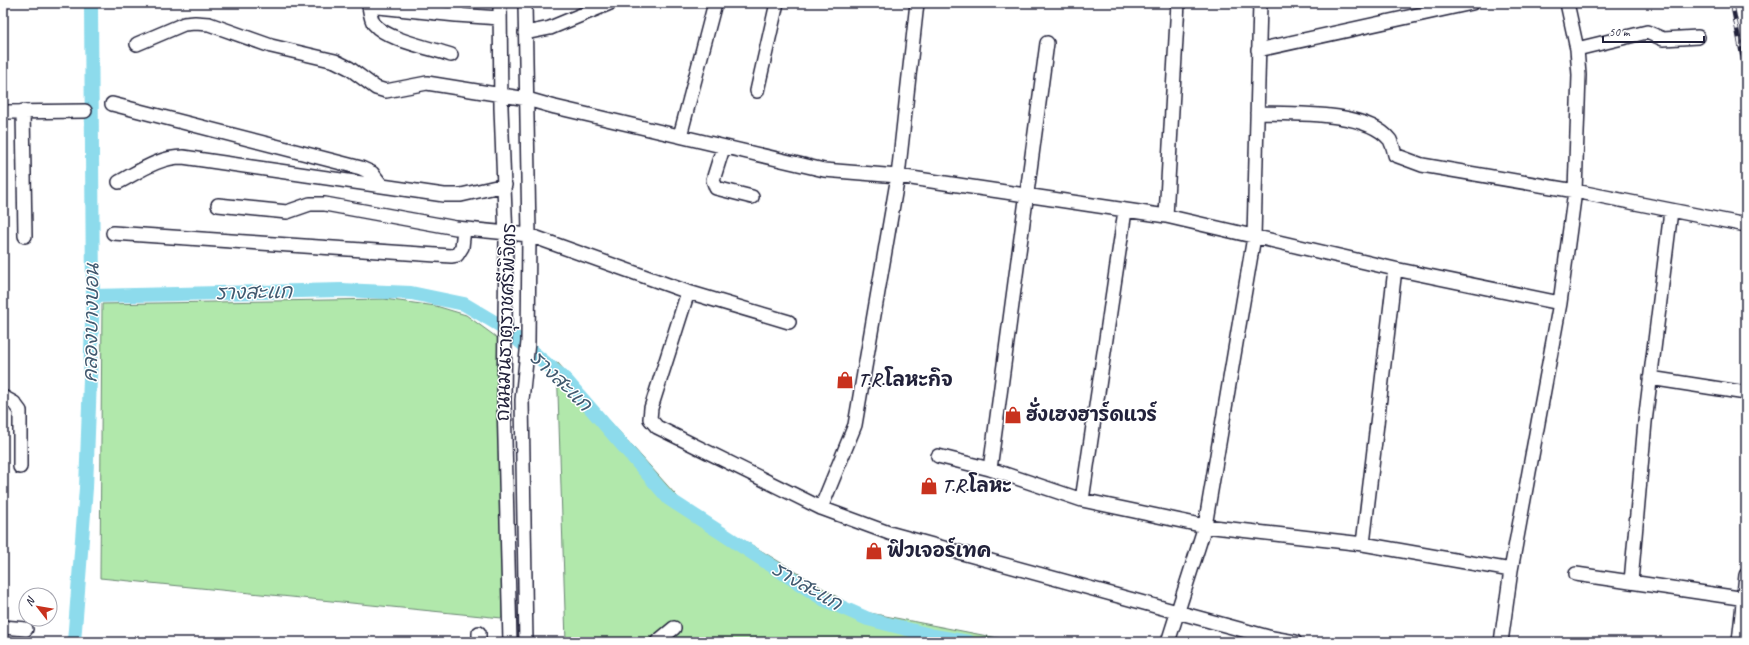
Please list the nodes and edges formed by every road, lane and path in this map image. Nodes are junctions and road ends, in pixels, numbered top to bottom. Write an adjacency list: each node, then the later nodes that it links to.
1 (500, 3): 14 (street, ถนนมนธาตุราชศรีพิจิตร)
2 (525, 3): 15 (street, ถนนมนธาตุราชศรีพิจิตร)
3 (610, 3): 15 (street)
4 (715, 3): 30 (street)
5 (778, 3): 22 (street)
6 (917, 3): 32 (street)
7 (1178, 3): 42 (street)
8 (1260, 3): 19 (street)
9 (1472, 3): 12 (street)
10 (1566, 3): 20 (street)
11 (370, 5): 13 (street); 21 (street)
12 (1455, 5): 19 (street)
13 (456, 9): 14 (street)
14 (500, 18): 23 (street, ถนนมนธาตุราชศรีพิจิตร)
15 (525, 33): 24 (street, ถนนมนธาตุราชศรีพิจิตร)
16 (1698, 37): 20 (street)
17 (1047, 43): 37 (street)
18 (137, 44): 23 (street)
19 (1258, 50): 29 (street)
20 (1577, 50): 36 (street)
21 (451, 55)
22 (757, 91)
23 (501, 95): 24 (street); 34 (street, ถนนมนธาตุราชศรีพิจิตร)
24 (527, 99): 30 (street); 47 (street, ถนนมนธาตุราชศรีพิจิตร)
25 (112, 104): 35 (street)
26 (23, 111): 27 (street); 28 (street); 48 (street)
27 (83, 111)
28 (3, 112)
29 (1257, 113): 36 (street); 49 (street)
30 (680, 136): 31 (street)
31 (723, 148): 32 (street); 38 (street)
32 (898, 176): 37 (street); 65 (street)
33 (119, 182): 35 (street)
34 (504, 185): 35 (street); 46 (street, ถนนมนธาตุราชศรีพิจิตร)
35 (382, 186)
36 (1575, 191): 41 (street); 52 (street)
37 (1027, 194): 40 (street); 63 (street)
38 (752, 196)
39 (218, 204): 44 (street)
40 (1125, 211): 42 (street); 64 (street)
41 (1671, 211): 43 (street); 56 (street)
42 (1166, 216): 49 (street)
43 (1746, 225)
44 (464, 229): 45 (street); 46 (street)
45 (113, 233)
46 (506, 234): 47 (street); 54 (street, ถนนมนธาตุราชศรีพิจิตร)
47 (529, 235): 51 (street); 53 (street, ถนนมนธาตุราชศรีพิจิตร)
48 (25, 236)
49 (1254, 237): 50 (street); 66 (street)
50 (1395, 269): 52 (street); 67 (street)
51 (688, 292): 55 (street); 65 (street)
52 (1560, 303): 68 (street)
53 (527, 311): 54 (street); 60 (street, ถนนมนธาตุราชศรีพิจิตร)
54 (505, 313): 59 (street, ถนนมนธาตุราชศรีพิจิตร)
55 (789, 322)
56 (1650, 378): 57 (street); 71 (street)
57 (1746, 393)
58 (3, 397): 62 (street)
59 (504, 400): 60 (street); 77 (street, ถนนมนธาตุราชศรีพิจิตร)
60 (522, 400): 78 (street, ถนนมนธาตุราชศรีพิจิตร)
61 (938, 456): 63 (street)
62 (20, 467)
63 (990, 470): 64 (street)
64 (1082, 500): 66 (street)
65 (821, 508): 73 (street)
66 (1205, 526): 67 (street); 73 (street)
67 (1363, 544): 68 (street)
68 (1511, 570): 82 (street)
69 (1576, 574): 71 (street)
70 (1746, 574): 72 (street)
71 (1631, 582): 72 (street)
72 (1745, 599): 83 (street)
73 (1178, 612): 80 (street); 81 (street)
74 (3, 627): 76 (street)
75 (674, 628): 79 (street)
76 (26, 629)
77 (510, 642)
78 (526, 642)
79 (657, 642)
80 (1168, 642)
81 (1295, 642)
82 (1501, 642)
83 (1739, 642)

